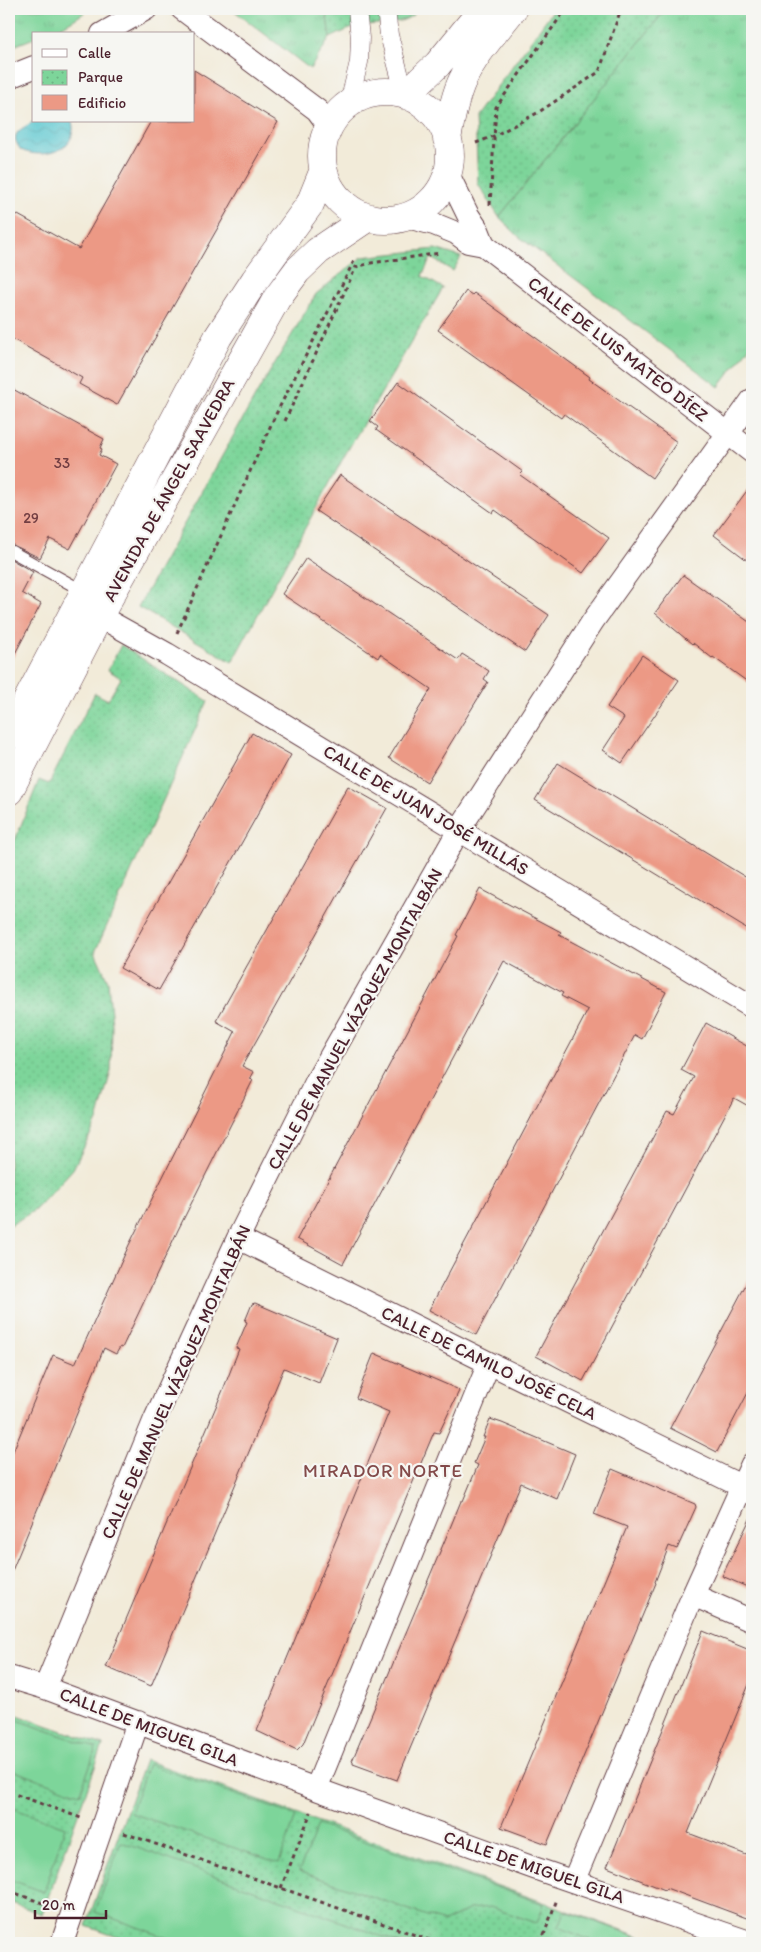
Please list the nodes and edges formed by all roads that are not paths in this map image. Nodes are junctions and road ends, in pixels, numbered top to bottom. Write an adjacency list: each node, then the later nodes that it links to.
1 (146, 9): 7 (street)
2 (182, 9): 12 (street)
3 (356, 9): 11 (street)
4 (386, 9): 10 (street)
5 (482, 9): 10 (street)
6 (513, 9): 13 (street)
7 (106, 32)
8 (32, 67): 9 (street)
9 (9, 77)
10 (405, 95): 11 (street); 13 (street)
11 (349, 103): 12 (street)
12 (329, 126): 14 (street)
13 (447, 139): 15 (street)
14 (323, 172): 17 (street); 23 (street, AVENIDA DE ÁNGEL SAAVEDRA)
15 (448, 174): 16 (street); 18 (street, CALLE DE LUIS MATEO DÍEZ)
16 (407, 217): 17 (street); 18 (street, CALLE DE LUIS MATEO DÍEZ)
17 (367, 218): 24 (street, AVENIDA DE ÁNGEL SAAVEDRA)
18 (484, 245): 20 (street, CALLE DE LUIS MATEO DÍEZ)
19 (752, 400): 20 (street, CALLE DE MANUEL VÁZQUEZ MONTALBÁN)
20 (727, 433): 21 (street, CALLE DE LUIS MATEO DÍEZ); 27 (street, CALLE DE MANUEL VÁZQUEZ MONTALBÁN)
21 (752, 452)
22 (9, 550): 23 (lane)
23 (83, 591): 25 (street, AVENIDA DE ÁNGEL SAAVEDRA)
24 (99, 616): 26 (street, AVENIDA DE ÁNGEL SAAVEDRA); 27 (street, CALLE DE JUAN JOSÉ MILLÁS)
25 (9, 735)
26 (9, 791)
27 (459, 830): 28 (street, CALLE DE JUAN JOSÉ MILLÁS); 29 (street, CALLE DE MANUEL VÁZQUEZ MONTALBÁN)
28 (752, 1007)
29 (238, 1238): 30 (street, CALLE DE CAMILO JOSÉ CELA); 36 (street, CALLE DE MANUEL VÁZQUEZ MONTALBÁN)
30 (489, 1363): 32 (street, CALLE DE CAMILO JOSÉ CELA); 38 (street)
31 (752, 1464): 32 (street)
32 (741, 1486): 33 (street)
33 (693, 1595): 34 (street); 39 (street)
34 (752, 1621)
35 (9, 1677): 36 (street, CALLE DE MIGUEL GILA)
36 (45, 1688): 37 (street, CALLE DE MIGUEL GILA)
37 (138, 1722): 38 (street, CALLE DE MIGUEL GILA); 40 (street)
38 (316, 1789): 39 (street, CALLE DE MIGUEL GILA)
39 (574, 1880): 41 (street, CALLE DE MIGUEL GILA)
40 (62, 1943)
41 (752, 1943)

